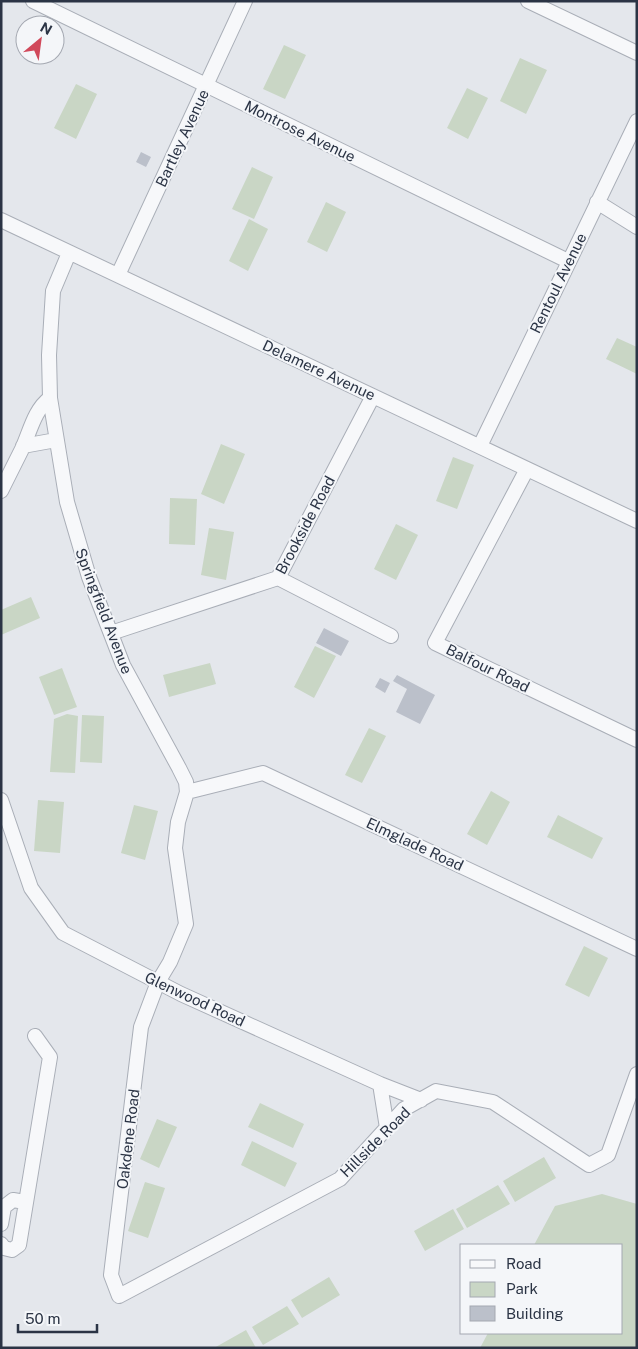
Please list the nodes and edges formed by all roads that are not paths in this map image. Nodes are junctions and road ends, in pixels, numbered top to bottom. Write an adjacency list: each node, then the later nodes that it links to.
1 (33, 1): 5 (street, Montrose Avenue)
2 (245, 1): 5 (street, Bartley Avenue)
3 (528, 1): 4 (street)
4 (637, 53)
5 (206, 86): 11 (street, Montrose Avenue); 12 (street, Bartley Avenue)
6 (637, 121): 7 (street, Rentoul Avenue)
7 (597, 202): 9 (street); 11 (street, Rentoul Avenue)
8 (1, 220): 10 (street, Delamere Avenue)
9 (637, 228)
10 (69, 253): 12 (street, Delamere Avenue); 14 (street, Springfield Avenue)
11 (568, 261): 17 (street, Rentoul Avenue)
12 (118, 275): 13 (street, Delamere Avenue)
13 (373, 396): 17 (street, Delamere Avenue); 21 (street, Brookside Road)
14 (50, 398): 15 (street, Springfield Avenue); 16 (street)
15 (56, 440): 16 (street); 22 (street, Springfield Avenue)
16 (23, 446): 19 (street)
17 (480, 446): 18 (street, Delamere Avenue)
18 (527, 469): 20 (street, Delamere Avenue); 24 (street, Balfour Road)
19 (1, 491)
20 (637, 521)
21 (278, 578): 22 (street, Brookside Road); 23 (street)
22 (111, 633): 25 (street, Springfield Avenue)
23 (392, 636)
24 (637, 740)
25 (187, 792): 27 (street, Elmglade Road); 28 (street)
26 (1, 800): 28 (street, Glenwood Road)
27 (637, 949)
28 (158, 982): 31 (street, Glenwood Road); 37 (street, Oakdene Road)
29 (35, 1036): 34 (street)
30 (637, 1074): 32 (street, Hillside Road)
31 (380, 1084): 32 (street, Glenwood Road); 33 (street)
32 (421, 1100): 33 (street, Hillside Road)
33 (387, 1128): 37 (street, Hillside Road)
34 (25, 1202): 35 (street); 36 (street)
35 (1, 1224)
36 (1, 1244)
37 (119, 1296)

